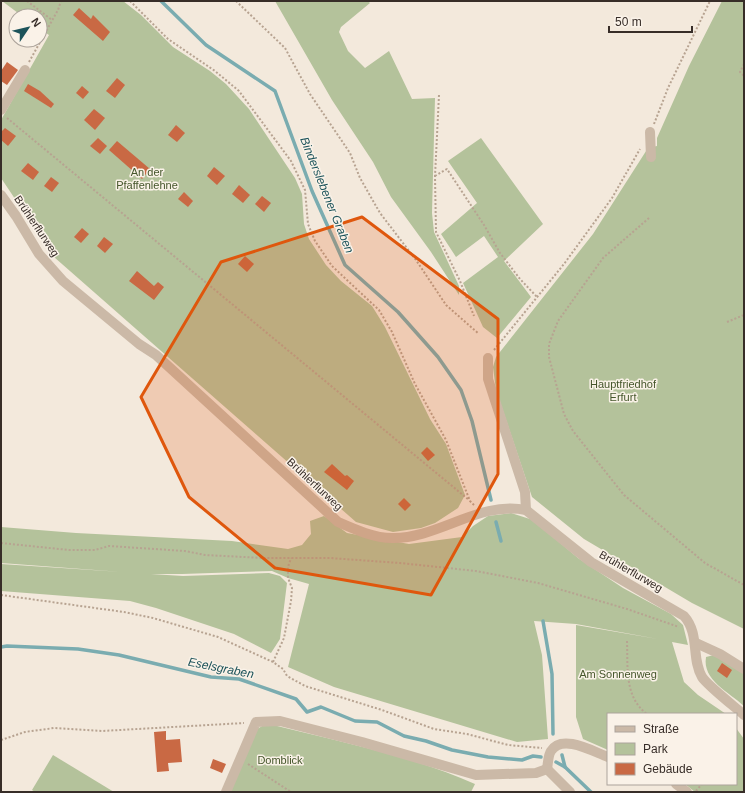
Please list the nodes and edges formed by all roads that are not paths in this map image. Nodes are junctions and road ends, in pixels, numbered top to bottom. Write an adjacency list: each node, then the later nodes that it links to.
1 (25, 70): 2 (street)
2 (2, 113)
3 (650, 132): 4 (street)
4 (651, 157)
5 (1, 195): 7 (street, Brühlerflurweg)
6 (488, 358): 7 (street)
7 (526, 510): 8 (street, Brühlerflurweg)
8 (696, 643): 9 (street); 10 (street, Brühlerflurweg)
9 (744, 669)
10 (744, 715)
11 (607, 757): 12 (street)
12 (547, 769): 14 (street); 15 (street)
13 (677, 785): 16 (street)
14 (226, 792)
15 (570, 792)
16 (687, 792)

